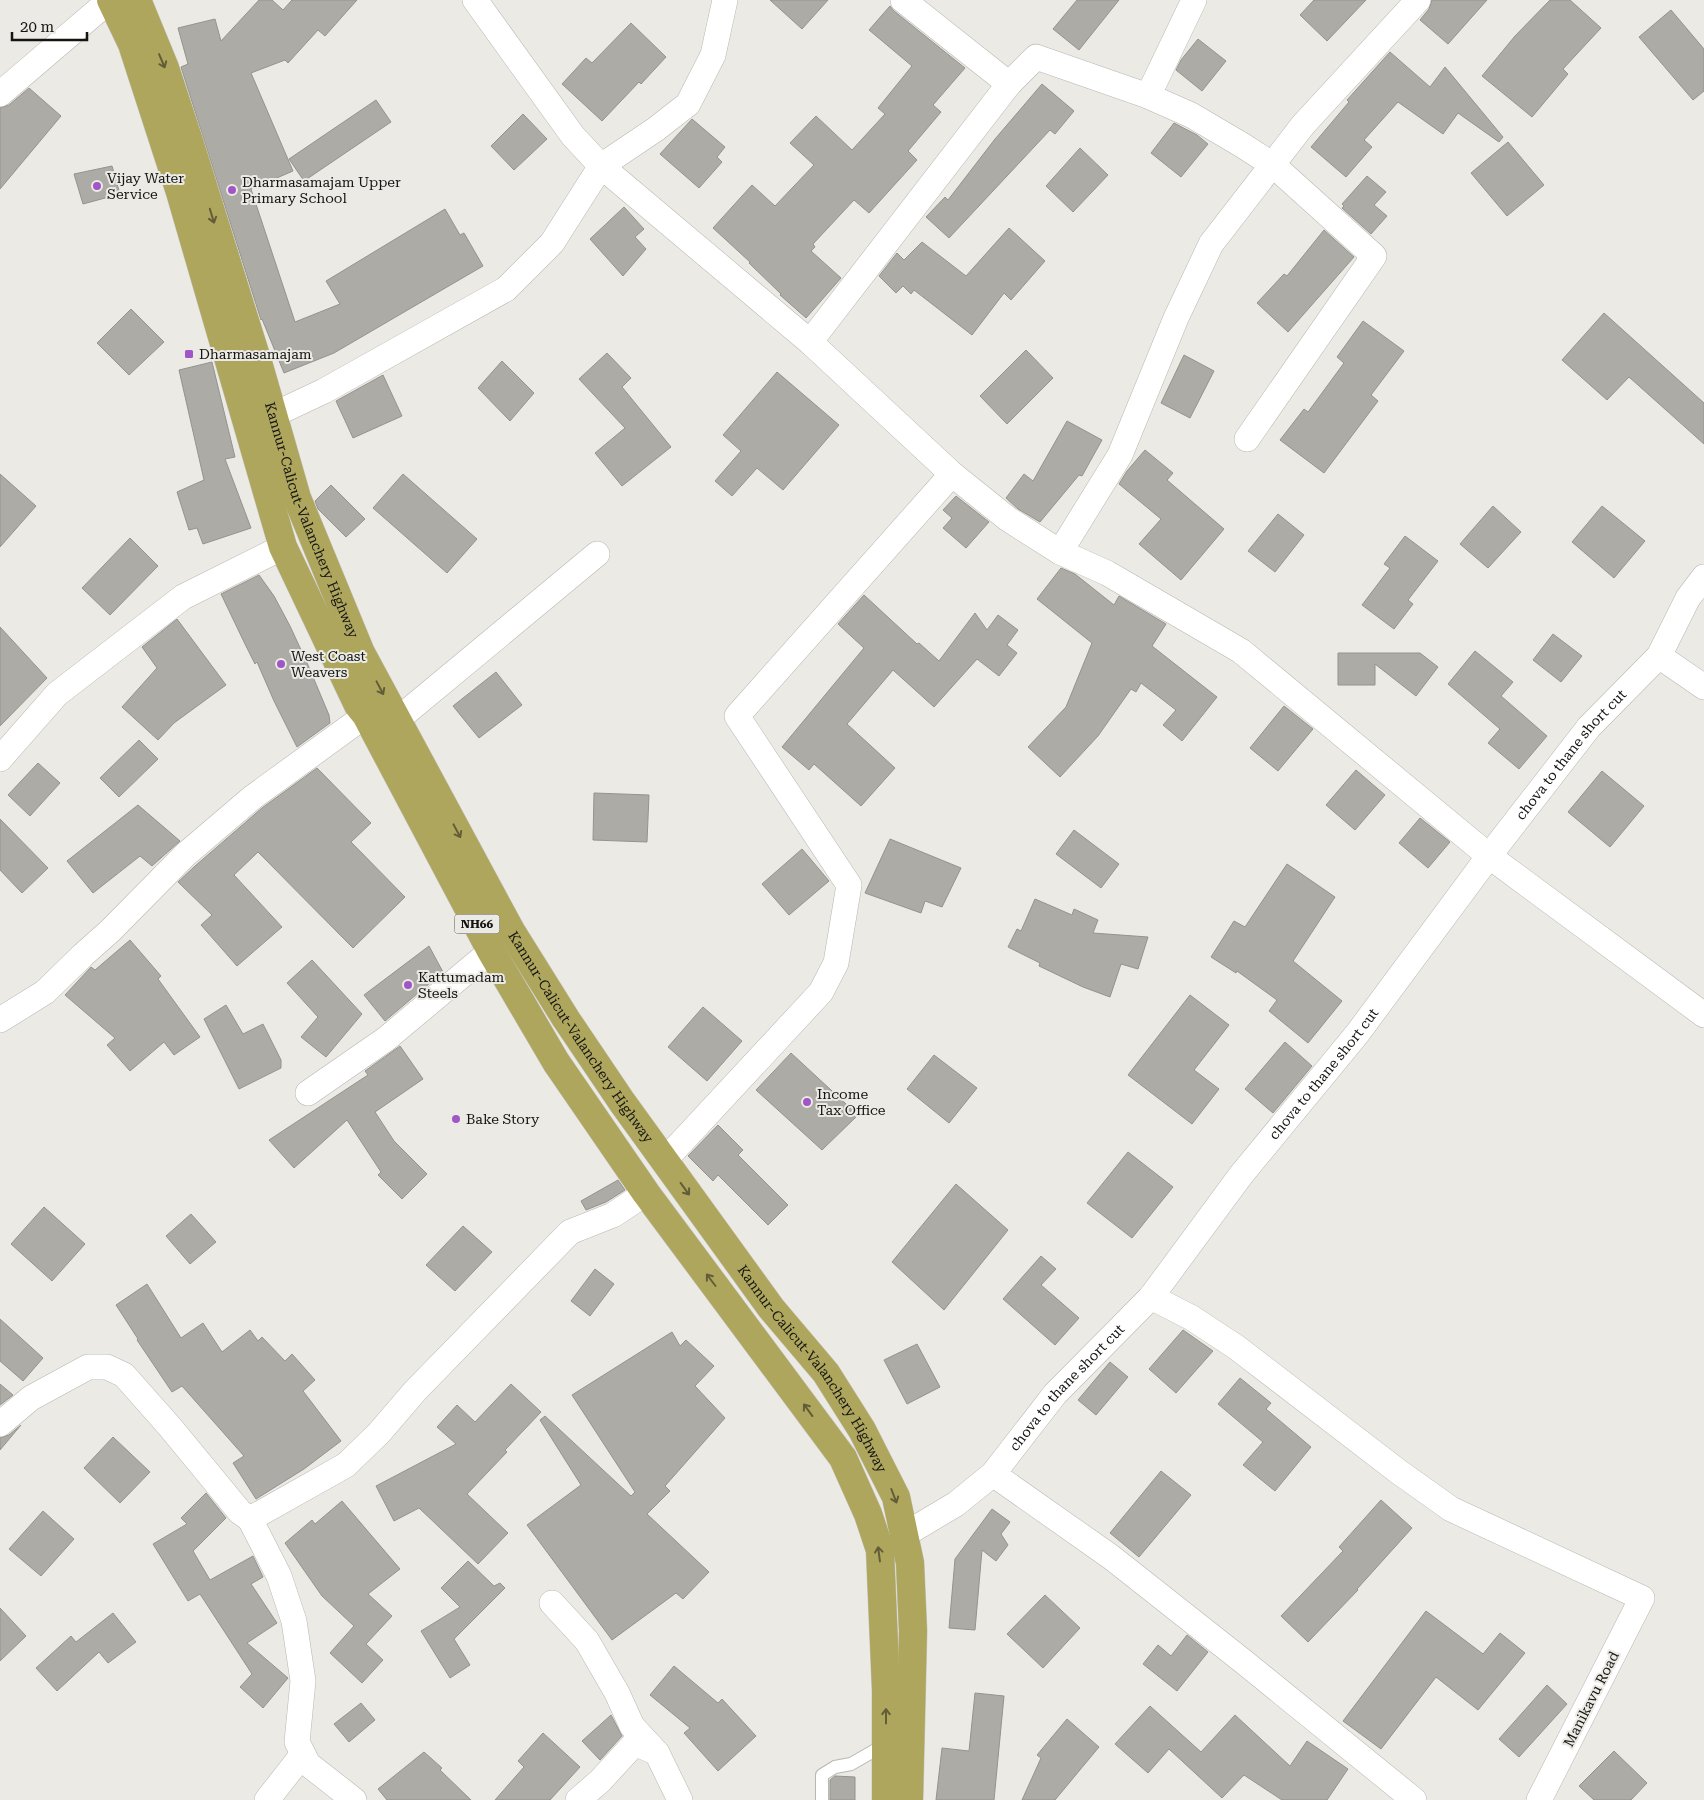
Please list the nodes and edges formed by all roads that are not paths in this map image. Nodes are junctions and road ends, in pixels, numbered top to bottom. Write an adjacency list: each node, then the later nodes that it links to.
1 (110, 0): 9 (street); 15 (highway, Kannur-Calicut-Valanchery Highway / NH66)
2 (137, 0): 14 (highway, Kannur-Calicut-Valanchery Highway / NH66, one-way to 14)
3 (475, 0): 12 (street)
4 (726, 0): 12 (street)
5 (903, 0): 8 (street)
6 (1194, 0): 10 (street)
7 (1418, 0): 11 (street)
8 (1009, 84): 10 (street); 13 (street)
9 (0, 94)
10 (1148, 96): 11 (street)
11 (1273, 165): 16 (street); 19 (street)
12 (602, 166): 13 (street); 14 (street)
13 (810, 342): 17 (street)
14 (273, 415): 15 (highway); 25 (highway, Kannur-Calicut-Valanchery Highway / NH66, one-way to 25)
15 (247, 426): 18 (highway, Kannur-Calicut-Valanchery Highway / NH66)
16 (1247, 439)
17 (952, 474): 19 (street); 34 (street)
18 (283, 546): 24 (highway, Kannur-Calicut-Valanchery Highway / NH66); 26 (street)
19 (1060, 552): 27 (street)
20 (597, 554): 25 (street)
21 (1704, 576): 22 (street, chova to thane short cut)
22 (1659, 656): 23 (street); 27 (street, chova to thane short cut)
23 (1704, 687)
24 (366, 715): 28 (highway, Kannur-Calicut-Valanchery Highway / NH66); 30 (street)
25 (397, 720): 32 (highway, Kannur-Calicut-Valanchery Highway / NH66, one-way to 32)
26 (0, 759)
27 (1489, 856): 29 (street); 36 (street, chova to thane short cut)
28 (491, 951): 31 (street); 33 (highway, Kannur-Calicut-Valanchery Highway / NH66)
29 (1704, 1015)
30 (0, 1020)
31 (308, 1092)
32 (638, 1125): 33 (highway); 34 (highway, Kannur-Calicut-Valanchery Highway / NH66)
33 (611, 1143): 35 (highway, Kannur-Calicut-Valanchery Highway / NH66)
34 (664, 1161): 40 (highway, Kannur-Calicut-Valanchery Highway / NH66, one-way to 40)
35 (646, 1193): 39 (street); 42 (highway, Kannur-Calicut-Valanchery Highway / NH66, one-way to 35)
36 (1152, 1296): 38 (street, chova to thane short cut); 53 (street, Manikavu Road)
37 (0, 1424): 39 (street)
38 (993, 1474): 40 (street, chova to thane short cut); 52 (street)
39 (250, 1519): 44 (street)
40 (904, 1535): 51 (highway, Kannur-Calicut-Valanchery Highway / NH66)
41 (552, 1603): 43 (street)
42 (886, 1744): 49 (lane); 50 (highway, Kannur-Calicut-Valanchery Highway / NH66)
43 (657, 1753): 47 (street); 48 (street)
44 (303, 1754): 45 (street); 46 (street)
45 (267, 1800)
46 (354, 1800)
47 (578, 1800)
48 (680, 1800)
49 (822, 1800)
50 (886, 1800)
51 (910, 1800)
52 (1414, 1800)
53 (1539, 1800)

